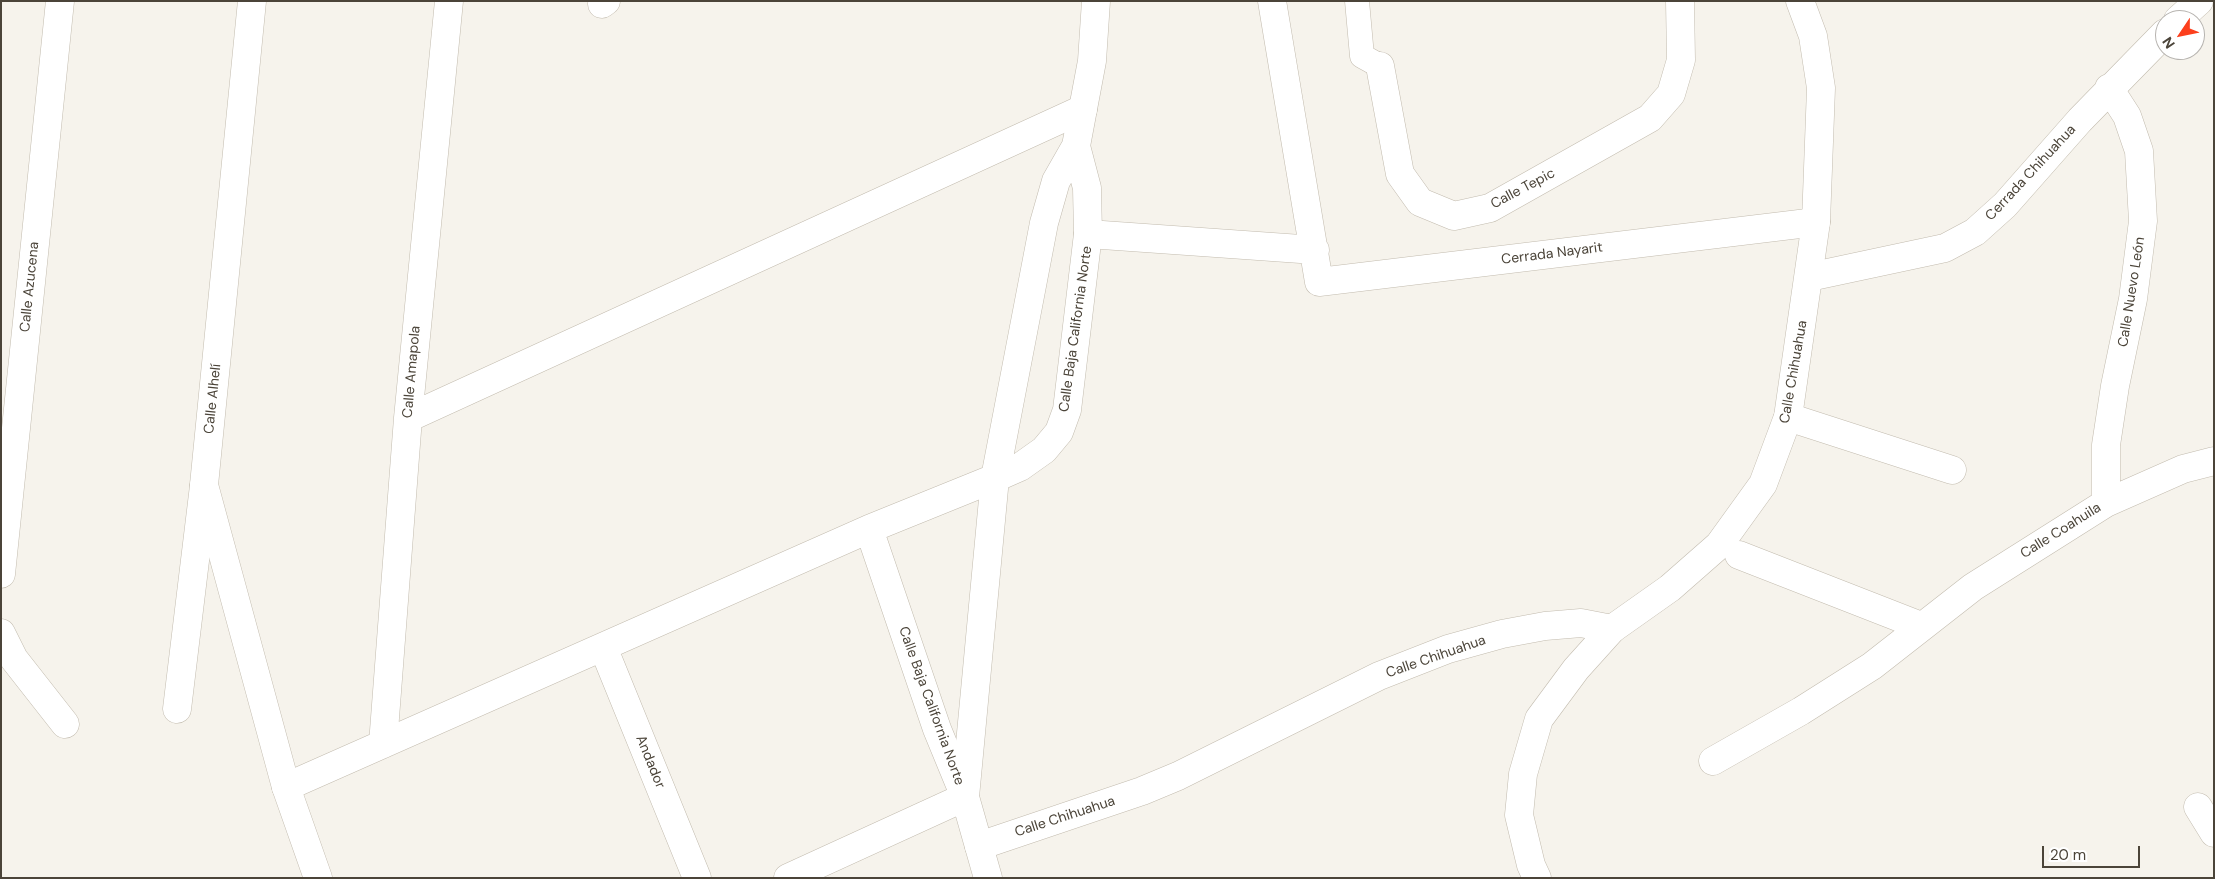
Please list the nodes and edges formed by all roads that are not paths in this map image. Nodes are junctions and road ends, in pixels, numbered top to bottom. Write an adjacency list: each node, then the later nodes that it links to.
1 (60, 1): 27 (street, Calle Azucena)
2 (252, 1): 23 (street, Calle Alhelí)
3 (449, 1): 19 (street, Calle Amapola)
4 (1096, 1): 12 (street, Calle Baja California Norte)
5 (1272, 1): 16 (street, Cerrada Nayarit)
6 (1356, 1): 10 (street, Calle Tepic)
7 (1680, 1): 10 (street, Calle Tepic)
8 (1800, 1): 14 (street, Calle Chihuahua)
9 (2155, 42): 11 (street, Cerrada Chihuahua)
10 (1380, 66)
11 (2109, 88): 17 (street, Cerrada Chihuahua); 24 (street, Calle Nuevo León)
12 (1083, 109): 13 (street, Calle Baja California Norte); 19 (street)
13 (1076, 146): 15 (street, Calle Baja California Norte); 22 (street, Calle Baja California Norte)
14 (1816, 222): 16 (street, Cerrada Nayarit); 17 (street, Calle Chihuahua)
15 (1088, 234): 16 (street); 22 (street, Calle Baja California Norte)
16 (1315, 250)
17 (1810, 277): 18 (street, Calle Chihuahua)
18 (1788, 417): 21 (street); 29 (street, Calle Chihuahua)
19 (408, 418): 34 (street, Calle Amapola)
20 (2214, 461): 24 (street, Calle Coahuila)
21 (1952, 470)
22 (995, 478): 25 (street); 37 (street, Calle Baja California Norte)
23 (204, 485): 32 (street); 36 (street, Calle Alhelí)
24 (2106, 502): 28 (street, Calle Coahuila)
25 (869, 530): 31 (street); 37 (street, Calle Baja California Norte)
26 (1739, 555): 28 (street)
27 (1, 574)
28 (1921, 626): 35 (street, Calle Coahuila)
29 (1612, 629): 40 (street, Calle Chihuahua); 45 (street)
30 (1, 633): 33 (street)
31 (603, 647): 34 (street); 42 (street, Andador)
32 (177, 709)
33 (65, 724)
34 (383, 744): 36 (street)
35 (1713, 761)
36 (286, 787): 41 (street, Calle Alhelí)
37 (965, 797): 40 (street, Calle Baja California Norte); 43 (street)
38 (2198, 807): 39 (street)
39 (2214, 833)
40 (979, 846): 44 (street, Calle Baja California Norte)
41 (318, 878)
42 (697, 878)
43 (788, 878)
44 (988, 878)
45 (1536, 878)

